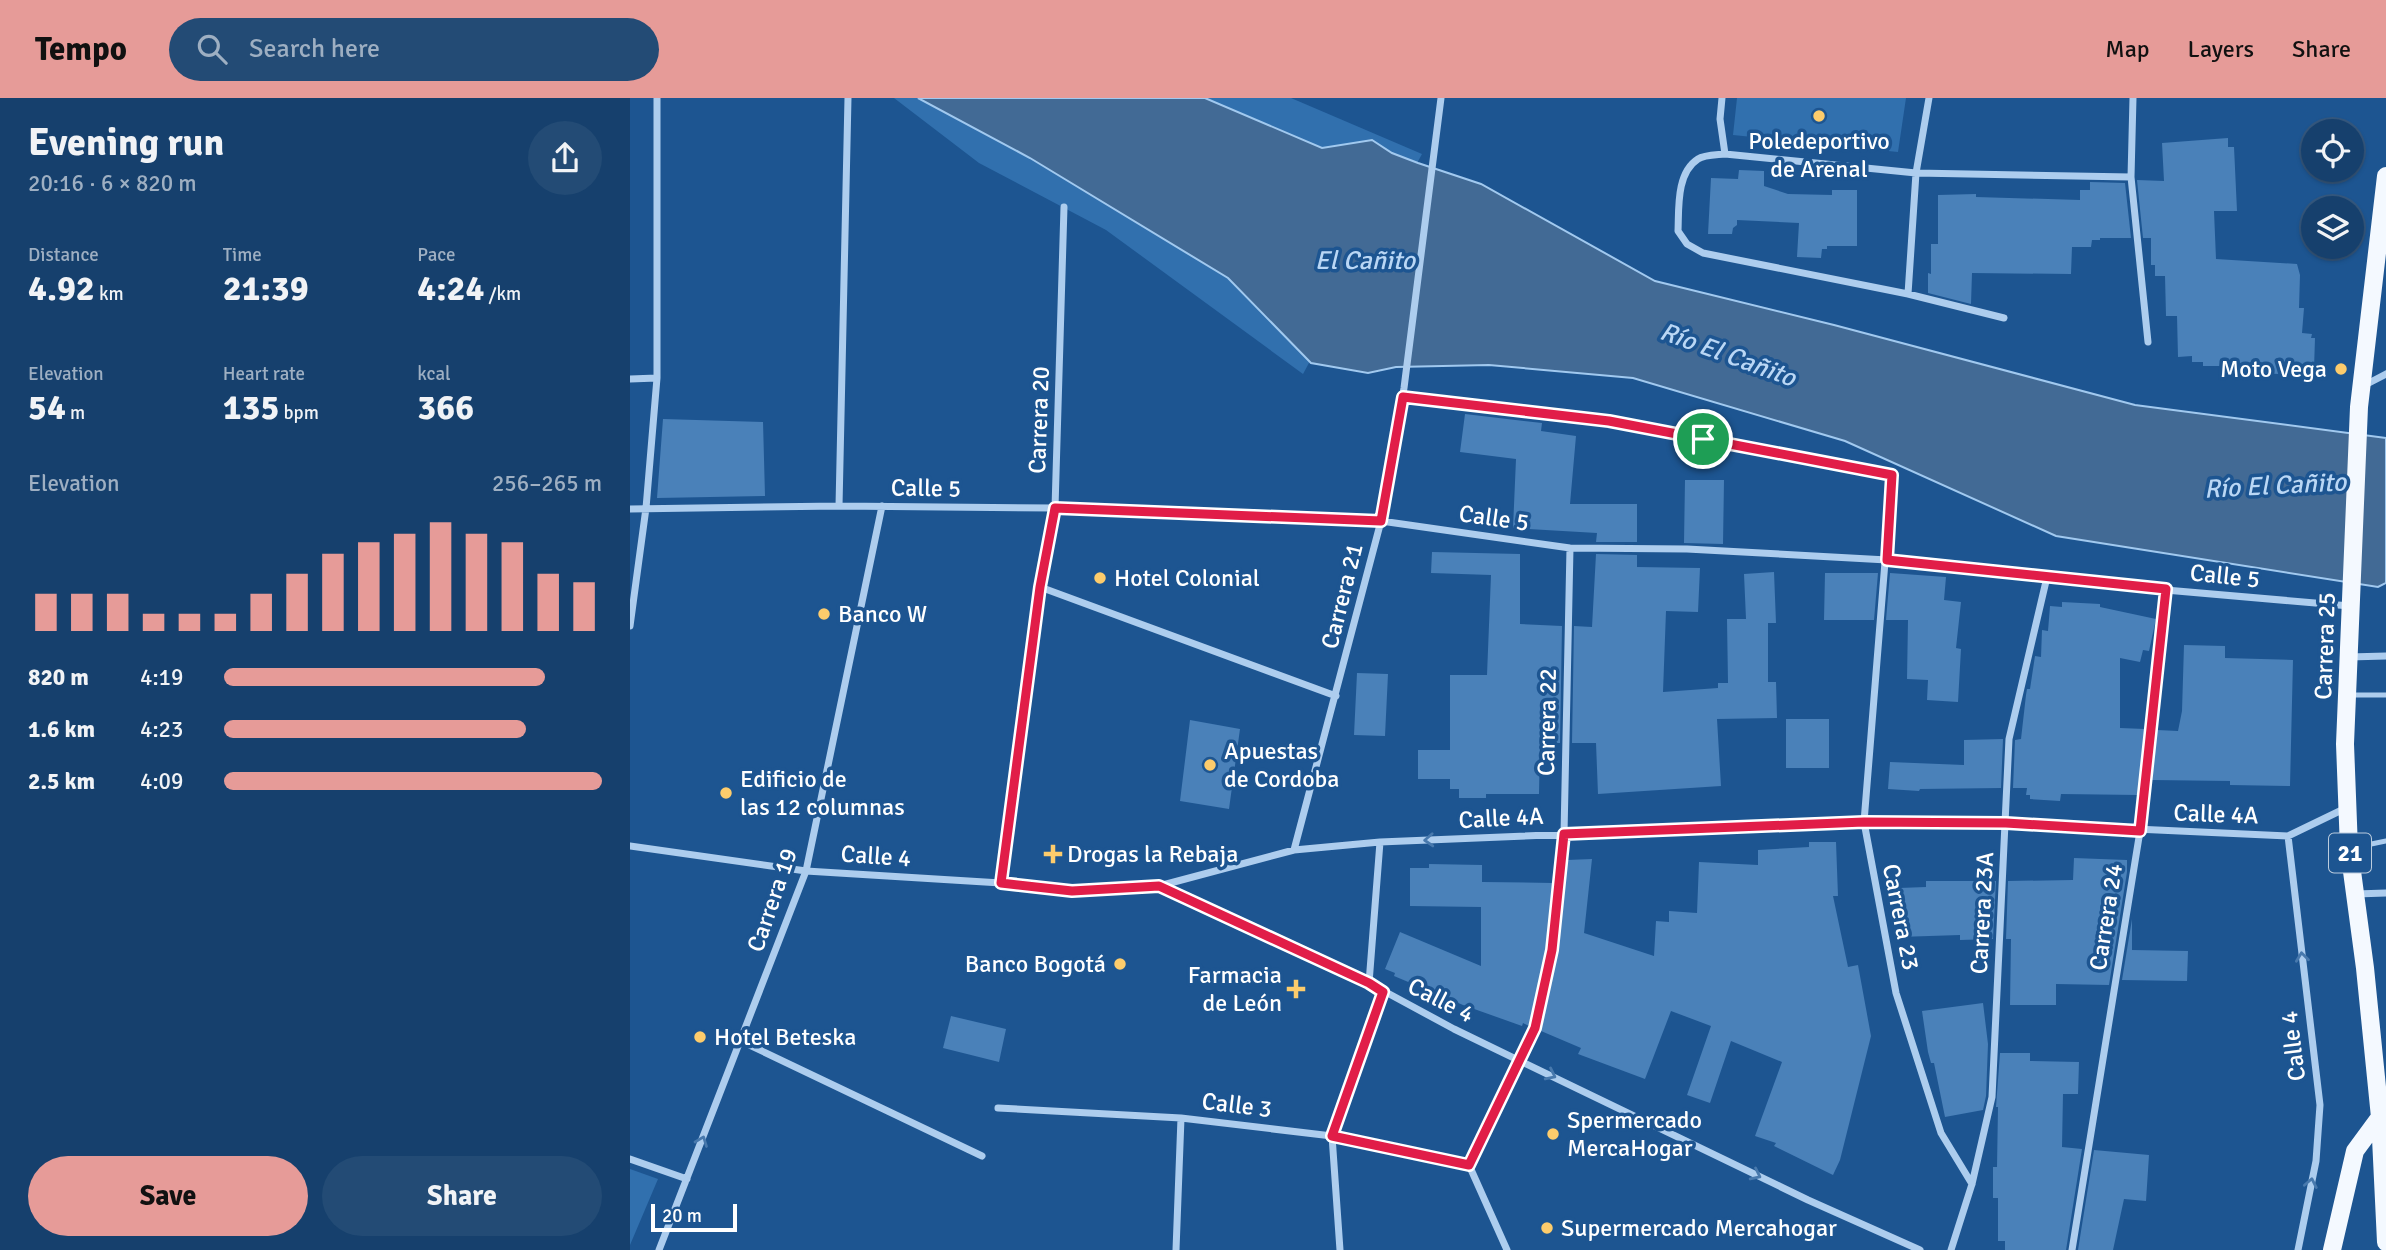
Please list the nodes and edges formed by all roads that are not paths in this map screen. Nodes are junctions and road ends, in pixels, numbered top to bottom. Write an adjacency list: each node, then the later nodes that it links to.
1 (657, 98): 17 (street)
2 (848, 98): 20 (street)
3 (1441, 98): 19 (street, Carrera 21)
4 (1722, 98): 7 (street)
5 (1929, 98): 8 (street)
6 (2133, 98): 10 (street)
7 (1725, 154): 8 (street); 12 (street)
8 (1916, 173): 10 (street); 12 (street)
9 (2386, 176): 18 (main road, Carrera 25 / 21)
10 (2130, 177): 14 (street)
11 (1064, 207): 23 (street, Carrera 20)
12 (1908, 293): 13 (street)
13 (2004, 318)
14 (2148, 342)
15 (2386, 374): 18 (street)
16 (630, 379): 17 (street)
17 (657, 379): 22 (street)
18 (2361, 386): 31 (main road, Carrera 25 / 21)
19 (1404, 392): 25 (street, Carrera 21); 27 (street, Carrera 23)
20 (839, 506): 21 (street, Calle 5); 22 (street, Calle 5)
21 (882, 506): 23 (street, Calle 5); 49 (street, Carrera 19)
22 (646, 508): 24 (street, Calle 5); 32 (street)
23 (1055, 508): 25 (street, Calle 5); 29 (street, Carrera 20)
24 (630, 509)
25 (1381, 521): 26 (street, Calle 5); 37 (street, Carrera 21)
26 (1570, 548): 27 (street, Calle 5); 42 (street, Carrera 22)
27 (1887, 560): 28 (street, Calle 5); 39 (street, Carrera 23)
28 (2047, 577): 30 (street, Calle 5); 40 (street, Carrera 23A)
29 (1040, 587): 37 (street); 50 (street, Carrera 20)
30 (2166, 589): 31 (street, Calle 5); 41 (street, Carrera 24)
31 (2351, 606): 34 (main road, Carrera 25 / 21)
32 (630, 626)
33 (2386, 656): 34 (street)
34 (2349, 657): 35 (main road, Carrera 25 / 21)
35 (2347, 695): 36 (lane); 38 (main road, Carrera 25 / 21)
36 (2386, 695)
37 (1336, 696): 48 (street, Carrera 21)
38 (2347, 807): 43 (street, Calle 4A); 47 (main road, Carrera 25 / 21)
39 (1864, 822): 40 (street, Calle 4A); 42 (street, Calle 4A); 66 (street, Carrera 23)
40 (2006, 823): 41 (street, Calle 4A); 66 (street, Carrera 23A)
41 (2140, 831): 43 (street, Calle 4A); 74 (street, Carrera 24)
42 (1564, 834): 45 (street, Calle 4A, one-way to 45); 57 (street, Carrera 22)
43 (2288, 836): 75 (street, Calle 4, one-way to 43)
44 (2386, 841): 47 (lane)
45 (1380, 842): 48 (street, Calle 4A); 54 (street)
46 (630, 846): 49 (street, Calle 4)
47 (2349, 849): 53 (main road, Carrera 25 / 21)
48 (1294, 850): 51 (street, Calle 4A)
49 (806, 871): 50 (street, Calle 4); 56 (street, Carrera 19)
50 (1001, 883): 51 (street, Calle 4)
51 (1159, 886): 54 (street, Calle 4)
52 (2386, 893): 53 (street)
53 (2355, 894): 59 (main road, Carrera 25 / 21)
54 (1369, 983): 55 (street, Calle 4)
55 (1383, 992): 57 (street, Calle 4); 61 (street)
56 (741, 1041): 62 (street); 65 (street, Carrera 19, one-way to 56)
57 (1520, 1060): 64 (street, Carrera 22); 72 (street, Calle 4, one-way to 72)
58 (998, 1108): 60 (street, Calle 3)
59 (2383, 1117): 67 (main road, 21); 76 (main road)
60 (1181, 1118): 61 (street, Calle 3); 69 (street)
61 (1332, 1136): 64 (street, Calle 3); 70 (street)
62 (982, 1156)
63 (630, 1159): 65 (street)
64 (1469, 1165): 71 (street)
65 (687, 1180): 68 (street, Carrera 19)
66 (1972, 1184): 73 (street, Carrera 23A)
67 (2386, 1242)
68 (659, 1250)
69 (1176, 1250)
70 (1340, 1250)
71 (1507, 1250)
72 (1917, 1250)
73 (1951, 1250)
74 (2072, 1250)
75 (2298, 1250)
76 (2332, 1250)

